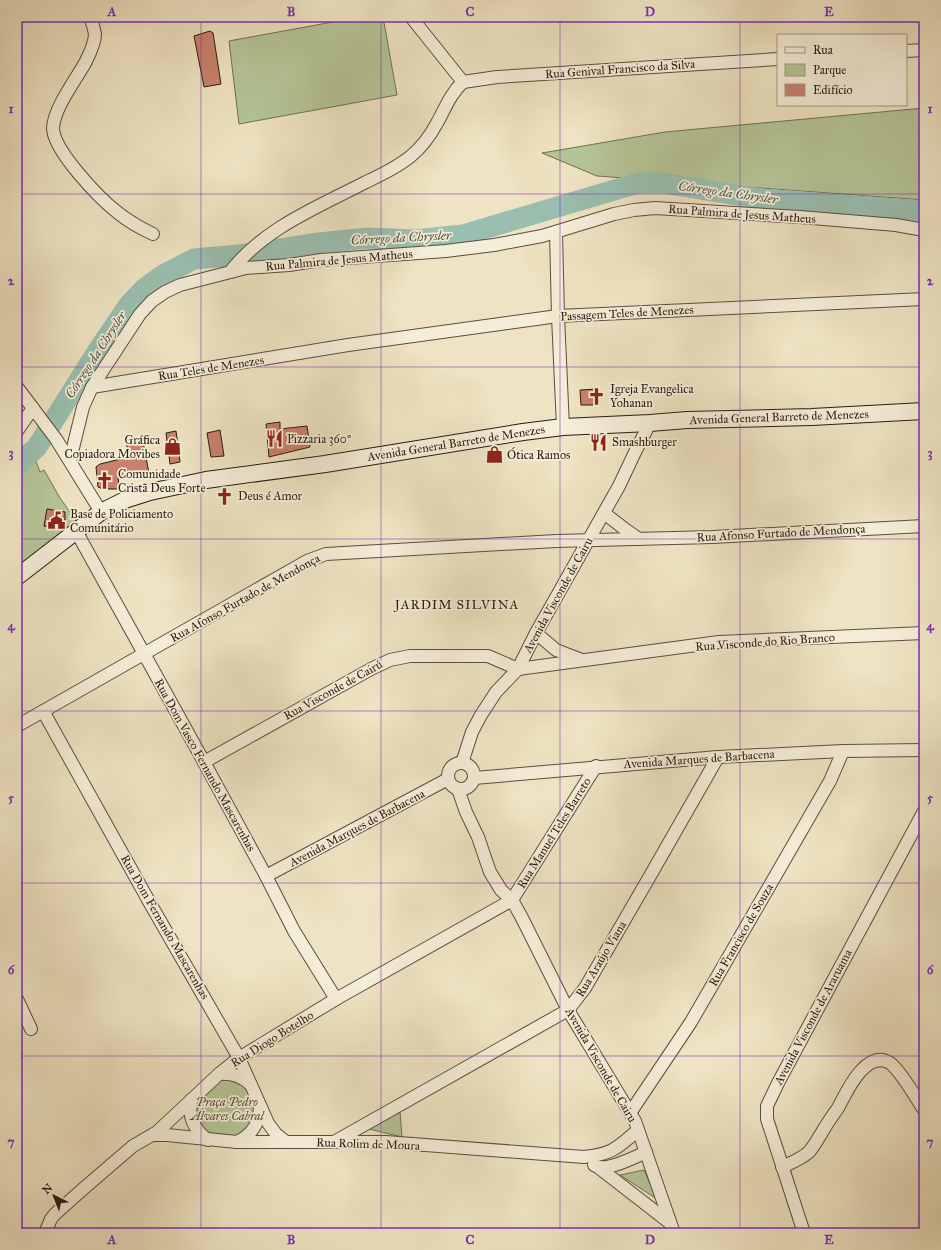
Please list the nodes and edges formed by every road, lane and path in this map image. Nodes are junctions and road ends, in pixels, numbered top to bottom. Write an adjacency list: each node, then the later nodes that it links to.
1 (90, 17): 9 (street)
2 (411, 17): 6 (street)
3 (924, 50): 4 (street)
4 (907, 51)
5 (777, 59): 6 (street, Rua Genival Francisco da Silva)
6 (463, 82): 10 (street)
7 (924, 230): 8 (street, Rua Palmira de Jesus Matheus)
8 (556, 232): 10 (street, Rua Palmira de Jesus Matheus); 12 (street)
9 (153, 234)
10 (230, 272): 15 (street, Rua Palmira de Jesus Matheus)
11 (924, 299): 12 (street, Passagem Teles de Menezes)
12 (558, 316): 13 (street, Passagem Teles de Menezes); 19 (street)
13 (331, 348): 15 (street, Rua Teles de Menezes)
14 (17, 387): 16 (street)
15 (92, 387): 21 (street, Rua Palmira de Jesus Matheus)
16 (33, 408): 20 (street); 21 (street)
17 (924, 411): 18 (main road, Avenida General Barreto de Menezes)
18 (650, 423): 19 (main road, Avenida General Barreto de Menezes); 23 (street, Avenida Visconde de Cairu)
19 (563, 427): 22 (main road, Avenida General Barreto de Menezes)
20 (17, 431)
21 (70, 460): 22 (street)
22 (101, 512): 25 (main road, Avenida General Barreto de Menezes)
23 (604, 512): 26 (street); 27 (street, Avenida Visconde de Cairu)
24 (924, 526): 26 (street, Rua Afonso Furtado de Mendonça)
25 (76, 531): 28 (main road, Avenida General Barreto de Menezes); 31 (street, Rua Dom Vasco Fernando Mascarenhas)
26 (639, 539): 27 (street, Rua Afonso Furtado de Mendonça)
27 (588, 541): 29 (street, Avenida Visconde de Cairu); 31 (street, Rua Afonso Furtado de Mendonça)
28 (17, 577)
29 (536, 633): 32 (street); 33 (street, Avenida Visconde de Cairu)
30 (924, 633): 32 (street, Rua Visconde do Rio Branco)
31 (144, 653): 34 (street, Rua Afonso Furtado de Mendonça); 39 (street, Rua Dom Vasco Fernando Mascarenhas)
32 (583, 661): 33 (street, Rua Visconde do Rio Branco)
33 (518, 669): 39 (street, Rua Visconde de Cairú); 40 (street, Avenida Visconde de Cairu)
34 (43, 710): 35 (street, Rua Afonso Furtado de Mendonça); 52 (street, Rua Dom Fernando Mascarenhas)
35 (17, 726)
36 (924, 750): 37 (street, Avenida Marques de Barbacena)
37 (843, 751): 38 (street, Avenida Marques de Barbacena); 58 (street, Rua Francisco de Souza)
38 (718, 757): 41 (street, Avenida Marques de Barbacena); 50 (street, Rua Araújo Viana)
39 (204, 762): 46 (street, Rua Dom Vasco Fernando Mascarenhas)
40 (462, 763): 42 (street); 43 (street)
41 (596, 766): 42 (street, Avenida Marques de Barbacena); 47 (street, Rua Manuel Teles Barreto)
42 (474, 778): 44 (street)
43 (448, 779): 44 (street); 46 (street, Avenida Marques de Barbacena)
44 (458, 789): 47 (street, Avenida Visconde de Cairu)
45 (924, 811): 68 (street, Avenida Visconde de Araruama)
46 (266, 876): 49 (street, Rua Dom Vasco Fernando Mascarenhas)
47 (509, 897): 49 (street, Rua Diogo Botelho); 50 (street, Avenida Visconde de Cairu)
48 (17, 999): 51 (street)
49 (336, 999): 52 (street, Rua Diogo Botelho)
50 (568, 1010): 58 (street, Avenida Visconde de Cairu); 64 (street, Rua Araújo Viana)
51 (31, 1028)
52 (239, 1058): 53 (street, Rua Diogo Botelho); 54 (street, Rua Dom Fernando Mascarenhas)
53 (219, 1074): 54 (street); 55 (street, Rua Diogo Botelho)
54 (252, 1086): 56 (street, Rua Dom Fernando Mascarenhas)
55 (191, 1100): 60 (street, Rua Diogo Botelho); 61 (street)
56 (260, 1104): 62 (street); 63 (street, Rua Dom Fernando Mascarenhas)
57 (924, 1110): 68 (street)
58 (630, 1113): 59 (street, Avenida Visconde de Cairu)
59 (638, 1130): 65 (street, Avenida Visconde de Cairu); 66 (street, Rua Rolim de Moura)
60 (153, 1135): 61 (street, Rua Rolim de Moura); 70 (street, Rua Diogo Botelho)
61 (208, 1140): 62 (street, Rua Rolim de Moura)
62 (237, 1142): 63 (street, Rua Rolim de Moura)
63 (286, 1142): 64 (street, Rua Rolim de Moura)
64 (334, 1142): 66 (street, Rua Rolim de Moura)
65 (646, 1152): 67 (street); 69 (street, Avenida Visconde de Cairu)
66 (584, 1157): 67 (street)
67 (598, 1167): 69 (street, Avenida Visconde de Cairu)
68 (782, 1167): 71 (street, Avenida Visconde de Araruama)
69 (672, 1228)
70 (48, 1232)
71 (804, 1233)

